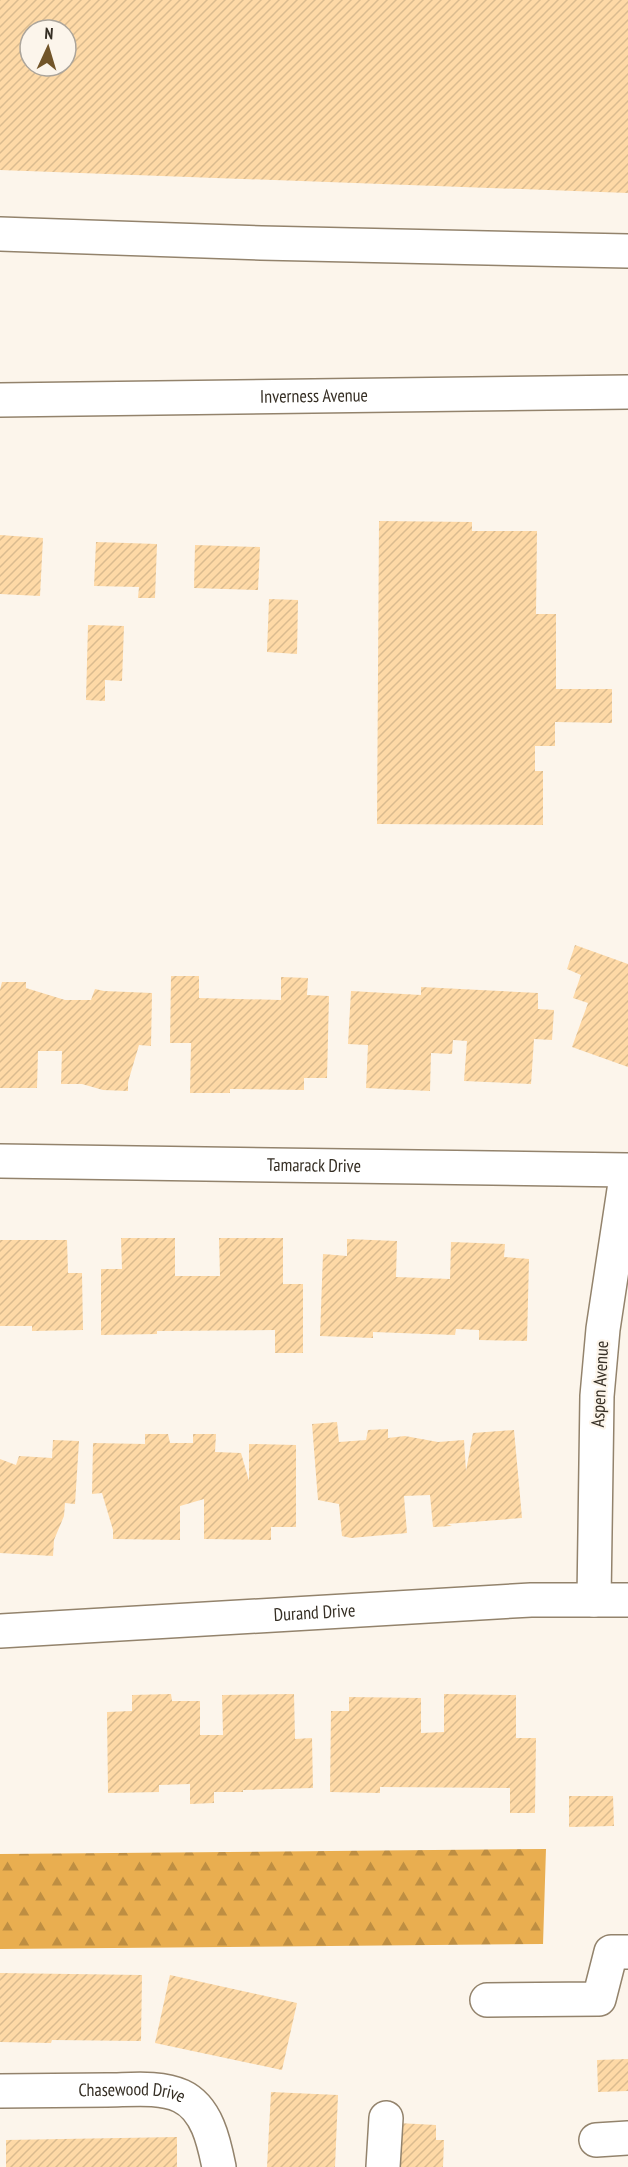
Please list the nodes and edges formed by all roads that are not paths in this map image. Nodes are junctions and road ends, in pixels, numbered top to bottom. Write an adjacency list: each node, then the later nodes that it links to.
1 (0, 234): 2 (street)
2 (628, 251)
3 (628, 392): 4 (street, Inverness Avenue)
4 (0, 400)
5 (0, 1161): 6 (street, Tamarack Drive)
6 (627, 1170): 7 (street, Aspen Avenue)
7 (594, 1600): 8 (street, Durand Drive); 9 (street, Durand Drive)
8 (628, 1600)
9 (0, 1631)
10 (628, 1952): 11 (street)
11 (487, 2000)
12 (0, 2091): 16 (street, Chasewood Drive)
13 (386, 2118): 17 (street)
14 (628, 2138): 15 (street)
15 (596, 2140)
16 (219, 2167)
17 (383, 2167)

